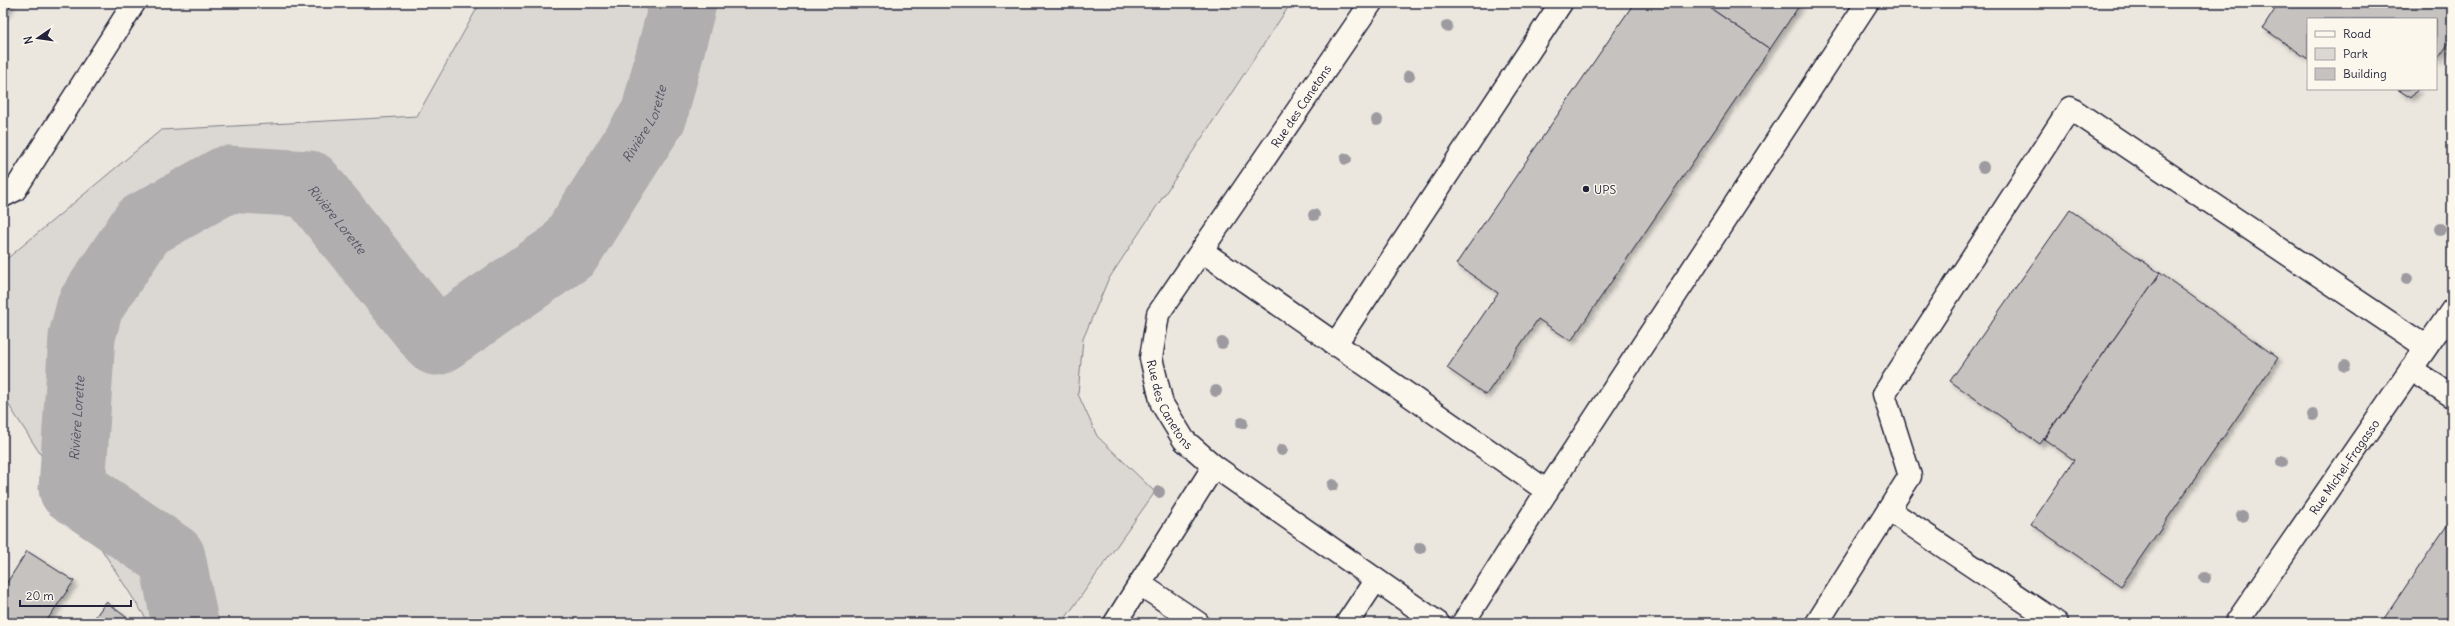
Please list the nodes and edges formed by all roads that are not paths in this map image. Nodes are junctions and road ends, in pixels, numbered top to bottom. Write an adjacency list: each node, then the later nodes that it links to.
1 (134, 3): 5 (street)
2 (1370, 3): 6 (street, Rue des Canetons)
3 (1561, 3): 8 (street)
4 (1867, 3): 13 (street)
5 (3, 196)
6 (1202, 251): 8 (street); 12 (street, Rue des Canetons)
7 (2452, 310): 9 (street, Rue Michel-Fragasso)
8 (1335, 345): 13 (street)
9 (2426, 348): 10 (street, Rue Michel-Fragasso); 14 (street)
10 (2411, 369): 11 (street); 17 (street, Rue Michel-Fragasso)
11 (2452, 396)
12 (1214, 466): 15 (street, Rue des Canetons); 16 (street)
13 (1547, 491): 22 (street)
14 (1889, 510): 23 (street); 24 (street)
15 (1375, 581): 20 (street); 21 (street, Rue des Canetons)
16 (1140, 584): 18 (street); 19 (street)
17 (2243, 621)
18 (1115, 623)
19 (1198, 623)
20 (1347, 623)
21 (1438, 623)
22 (1463, 623)
23 (1817, 623)
24 (2057, 623)

